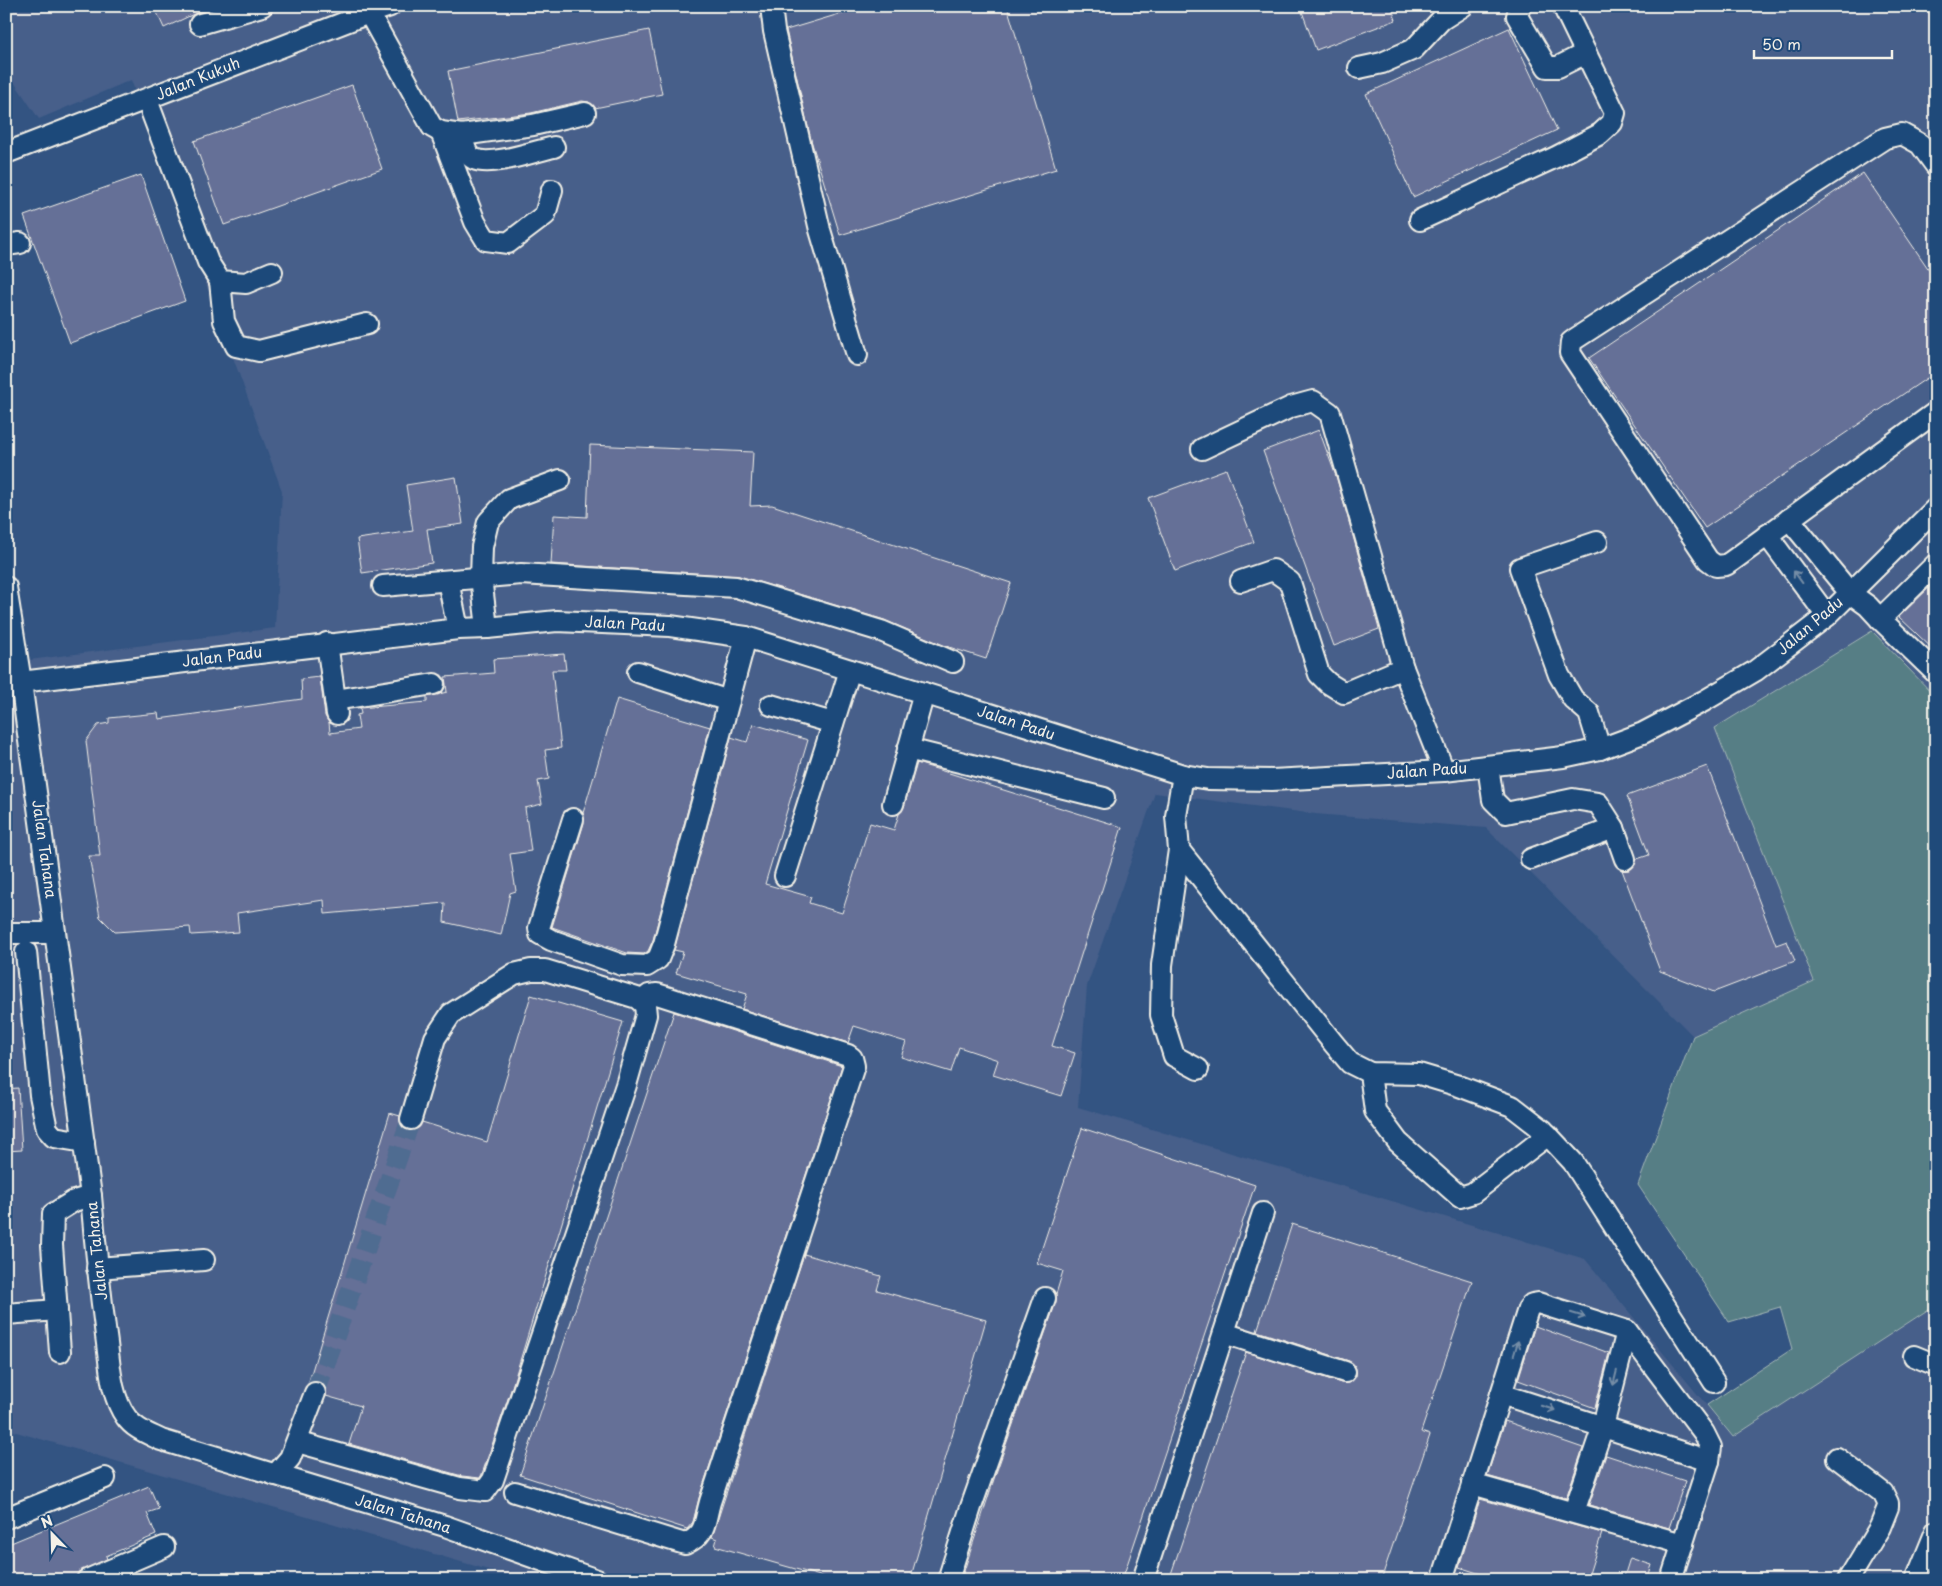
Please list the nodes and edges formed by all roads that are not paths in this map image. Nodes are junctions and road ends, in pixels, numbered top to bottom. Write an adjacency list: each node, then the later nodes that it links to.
1 (262, 6): 8 (street)
2 (390, 6): 7 (street, Jalan Kukuh)
3 (771, 6): 23 (street)
4 (1463, 6): 10 (street)
5 (1520, 6): 9 (street)
6 (1563, 6): 9 (street)
7 (369, 13): 11 (street, Jalan Kukuh); 13 (street)
8 (200, 24)
9 (1586, 54): 19 (street)
10 (1359, 68)
11 (147, 100): 16 (street, Jalan Kukuh); 21 (street)
12 (585, 114): 14 (street)
13 (442, 132): 14 (street); 18 (street)
14 (462, 136): 15 (street)
15 (554, 147)
16 (6, 153)
17 (1936, 166): 29 (street)
18 (552, 190)
19 (1420, 220)
20 (272, 272): 21 (street)
21 (220, 281): 22 (street)
22 (367, 324)
23 (857, 355)
24 (1936, 412): 28 (street)
25 (1202, 449): 45 (street)
26 (560, 480): 32 (street)
27 (1936, 508): 37 (street, Jalan Padu)
28 (1789, 519): 29 (street); 37 (street)
29 (1768, 535): 38 (street, one-way to 29)
30 (1597, 542): 56 (street)
31 (1936, 564): 39 (street)
32 (481, 577): 33 (street); 40 (street); 44 (street)
33 (448, 581): 35 (street); 41 (street)
34 (1241, 582): 45 (street)
35 (383, 586)
36 (6, 587): 49 (street, Jalan Tahana)
37 (1850, 593): 38 (street, Jalan Padu); 39 (street)
38 (1827, 616): 56 (street, Jalan Padu)
39 (1880, 618): 48 (street)
40 (487, 628): 41 (street, Jalan Padu); 42 (street, Jalan Padu)
41 (458, 629): 43 (street, Jalan Padu)
42 (746, 637): 46 (street, Jalan Padu); 52 (street)
43 (327, 644): 49 (street, Jalan Padu); 50 (street)
44 (953, 662)
45 (1403, 668): 58 (street)
46 (850, 670): 51 (street, Jalan Padu); 54 (street)
47 (638, 672): 52 (street)
48 (1936, 673)
49 (21, 682): 69 (street, Jalan Tahana)
50 (434, 684)
51 (924, 693): 55 (street); 59 (street, Jalan Padu)
52 (729, 701): 62 (street)
53 (771, 705): 54 (street)
54 (833, 723): 67 (street)
55 (908, 749): 60 (street); 61 (street)
56 (1600, 749): 57 (street, Jalan Padu)
57 (1488, 766): 58 (street, Jalan Padu); 63 (street)
58 (1444, 771): 59 (street, Jalan Padu)
59 (1183, 775): 64 (street)
60 (1104, 798)
61 (893, 804)
62 (574, 819)
63 (1614, 828): 65 (street); 66 (street)
64 (1179, 850): 72 (street); 73 (street)
65 (1530, 859)
66 (1625, 859)
67 (785, 876)
68 (6, 933): 69 (street)
69 (55, 933): 76 (street, Jalan Tahana)
70 (26, 952): 76 (street)
71 (642, 1001): 74 (street); 94 (street); 100 (street)
72 (1198, 1069)
73 (1370, 1073): 75 (street); 75 (street)
74 (411, 1119)
75 (1548, 1135): 90 (street)
76 (84, 1142): 77 (street, Jalan Tahana)
77 (91, 1196): 80 (street, Jalan Tahana); 82 (street)
78 (1263, 1213): 85 (street)
79 (204, 1260): 80 (street)
80 (97, 1268): 97 (street, Jalan Tahana)
81 (1045, 1298): 109 (street)
82 (57, 1310): 83 (street); 86 (street)
83 (6, 1314)
84 (1627, 1331): 92 (street, one-way to 84); 93 (street, one-way to 93); 96 (street)
85 (1224, 1332): 89 (street); 110 (street)
86 (60, 1352)
87 (1914, 1356): 88 (street)
88 (1936, 1366)
89 (1345, 1372)
90 (1714, 1382)
91 (315, 1393): 94 (street)
92 (1501, 1394): 93 (street, one-way to 93); 99 (street)
93 (1603, 1426): 96 (street); 101 (street)
94 (297, 1442): 97 (street)
95 (1836, 1458): 112 (street)
96 (1710, 1461): 104 (street)
97 (275, 1475): 108 (street, Jalan Tahana)
98 (105, 1478): 102 (street)
99 (1472, 1484): 101 (street); 106 (street)
100 (515, 1492)
101 (1574, 1512): 104 (street)
102 (6, 1518)
103 (1936, 1531): 113 (street)
104 (1683, 1544): 111 (street)
105 (164, 1547): 107 (street)
106 (1445, 1579)
107 (87, 1580)
108 (597, 1580)
109 (948, 1580)
110 (1143, 1580)
111 (1671, 1580)
112 (1848, 1580)
113 (1916, 1580)

